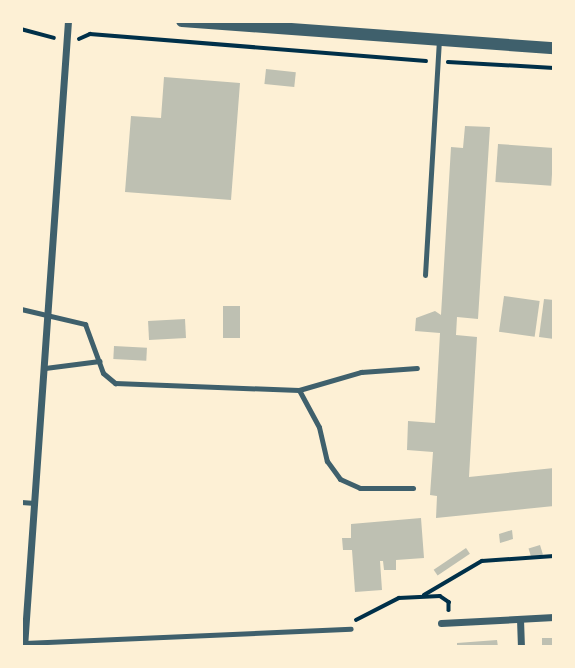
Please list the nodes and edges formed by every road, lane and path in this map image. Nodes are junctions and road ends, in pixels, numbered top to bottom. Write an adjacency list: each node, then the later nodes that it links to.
1 (68, 21): 13 (street)
2 (182, 21): 3 (street)
3 (250, 24): 7 (street)
4 (21, 29): 5 (path)
5 (49, 37)
6 (79, 39): 9 (path)
7 (439, 40): 8 (street); 9 (lane)
8 (554, 48)
9 (438, 62): 10 (path); 11 (lane)
10 (554, 68)
11 (425, 275)
12 (21, 309): 13 (lane)
13 (48, 313): 14 (lane); 15 (street)
14 (100, 361): 15 (lane); 17 (lane)
15 (46, 368): 20 (street)
16 (417, 368): 17 (lane)
17 (299, 390): 18 (lane)
18 (413, 488)
19 (21, 502): 20 (lane)
20 (35, 503): 29 (street)
21 (554, 556): 22 (path)
22 (424, 595): 25 (path); 27 (path)
23 (554, 617): 24 (street)
24 (520, 619): 27 (street); 30 (street)
25 (346, 623)
26 (441, 623): 27 (street)
27 (450, 623)
28 (351, 629): 29 (lane)
29 (24, 645)
30 (521, 647)

